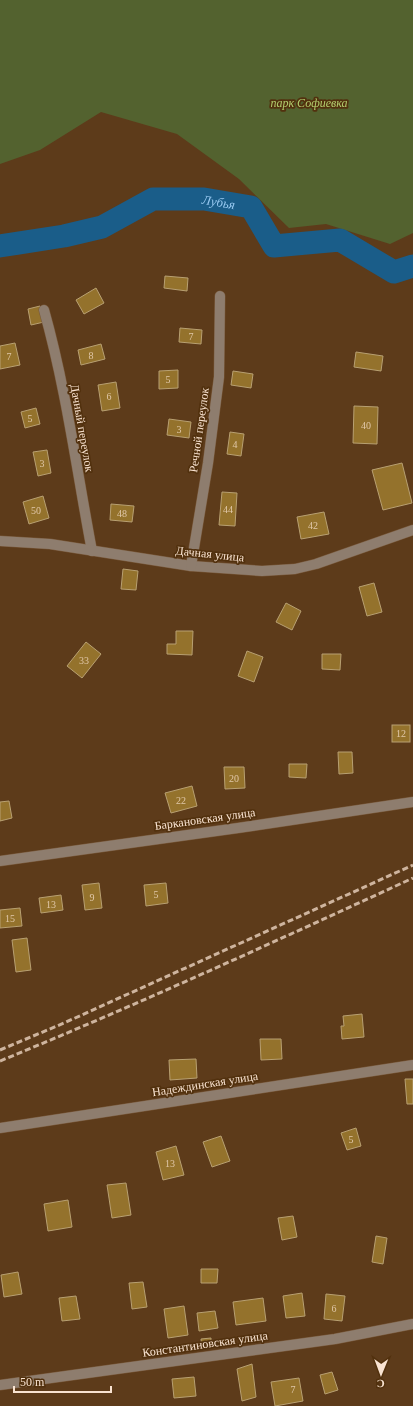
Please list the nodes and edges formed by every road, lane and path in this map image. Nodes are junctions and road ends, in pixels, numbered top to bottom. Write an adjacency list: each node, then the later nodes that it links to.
1 (220, 296): 6 (street, Речной переулок)
2 (44, 310): 5 (street, Дачный переулок)
3 (413, 530): 6 (street, Дачная улица)
4 (0, 540): 5 (street, Дачная улица)
5 (92, 551): 6 (street, Дачная улица)
6 (191, 566)
7 (413, 802): 8 (street, Баркановская улица)
8 (0, 861)
9 (413, 1065): 10 (street, Надеждинская улица)
10 (0, 1128)
11 (413, 1324): 12 (street, Константиновская улица)
12 (0, 1385)

